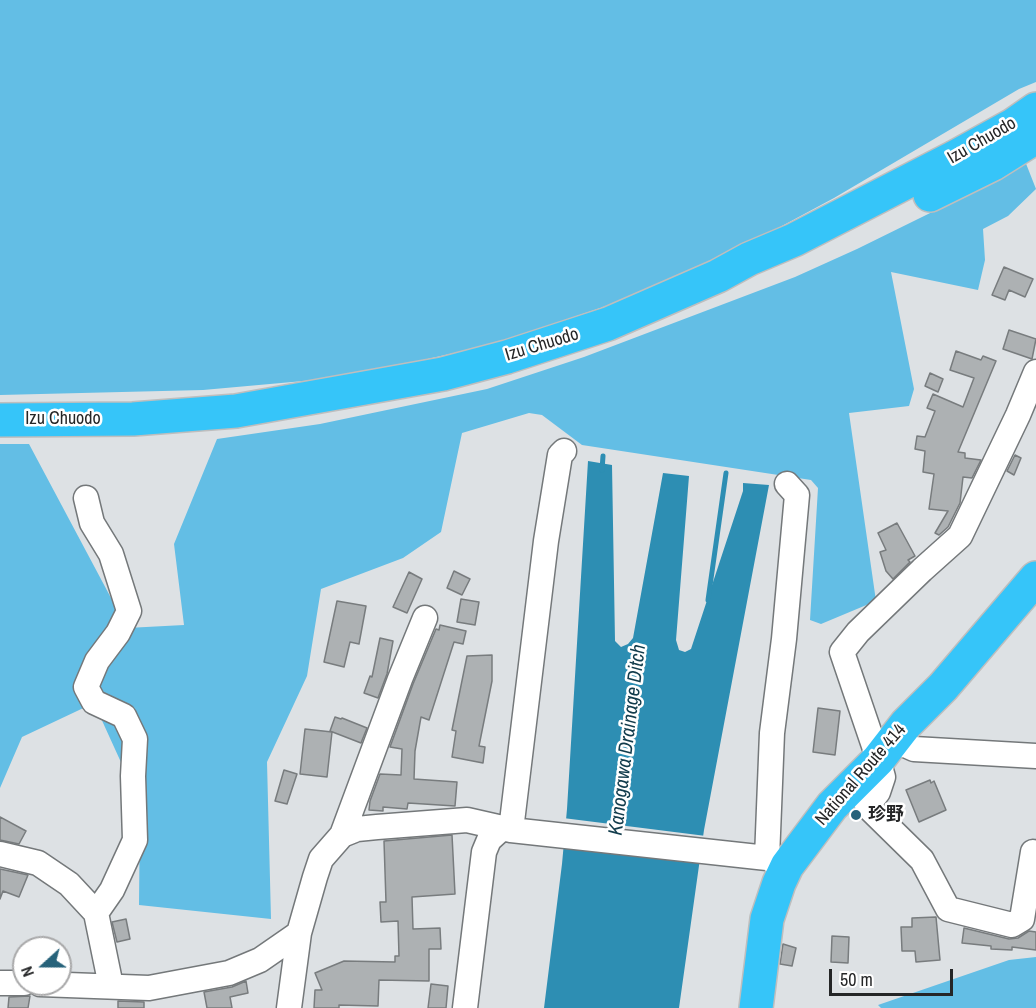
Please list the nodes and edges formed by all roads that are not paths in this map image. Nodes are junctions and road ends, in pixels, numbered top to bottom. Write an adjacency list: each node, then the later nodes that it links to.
1 (1036, 84): 5 (highway)
2 (1036, 109): 5 (highway, Izu Chuodo)
3 (1036, 119): 5 (highway, Izu Chuodo)
4 (1036, 137): 5 (highway)
5 (746, 267): 7 (highway, Izu Chuodo); 8 (highway, Izu Chuodo)
6 (1036, 372): 14 (street)
7 (0, 420)
8 (0, 430)
9 (564, 451): 16 (street)
10 (787, 484): 20 (street)
11 (86, 498): 21 (street)
12 (1036, 578): 14 (highway, National Route 414)
13 (425, 618): 17 (street)
14 (886, 750): 15 (street); 18 (street); 20 (highway, National Route 414)
15 (1036, 756)
16 (511, 830): 17 (street); 20 (street); 26 (street)
17 (342, 835): 22 (street)
18 (1033, 852)
19 (0, 854): 21 (street)
20 (767, 861): 27 (highway, National Route 414)
21 (96, 913): 24 (street)
22 (299, 933): 24 (street); 25 (street)
23 (72, 985): 24 (street)
24 (111, 986)
25 (289, 1008)
26 (465, 1008)
27 (756, 1008)

